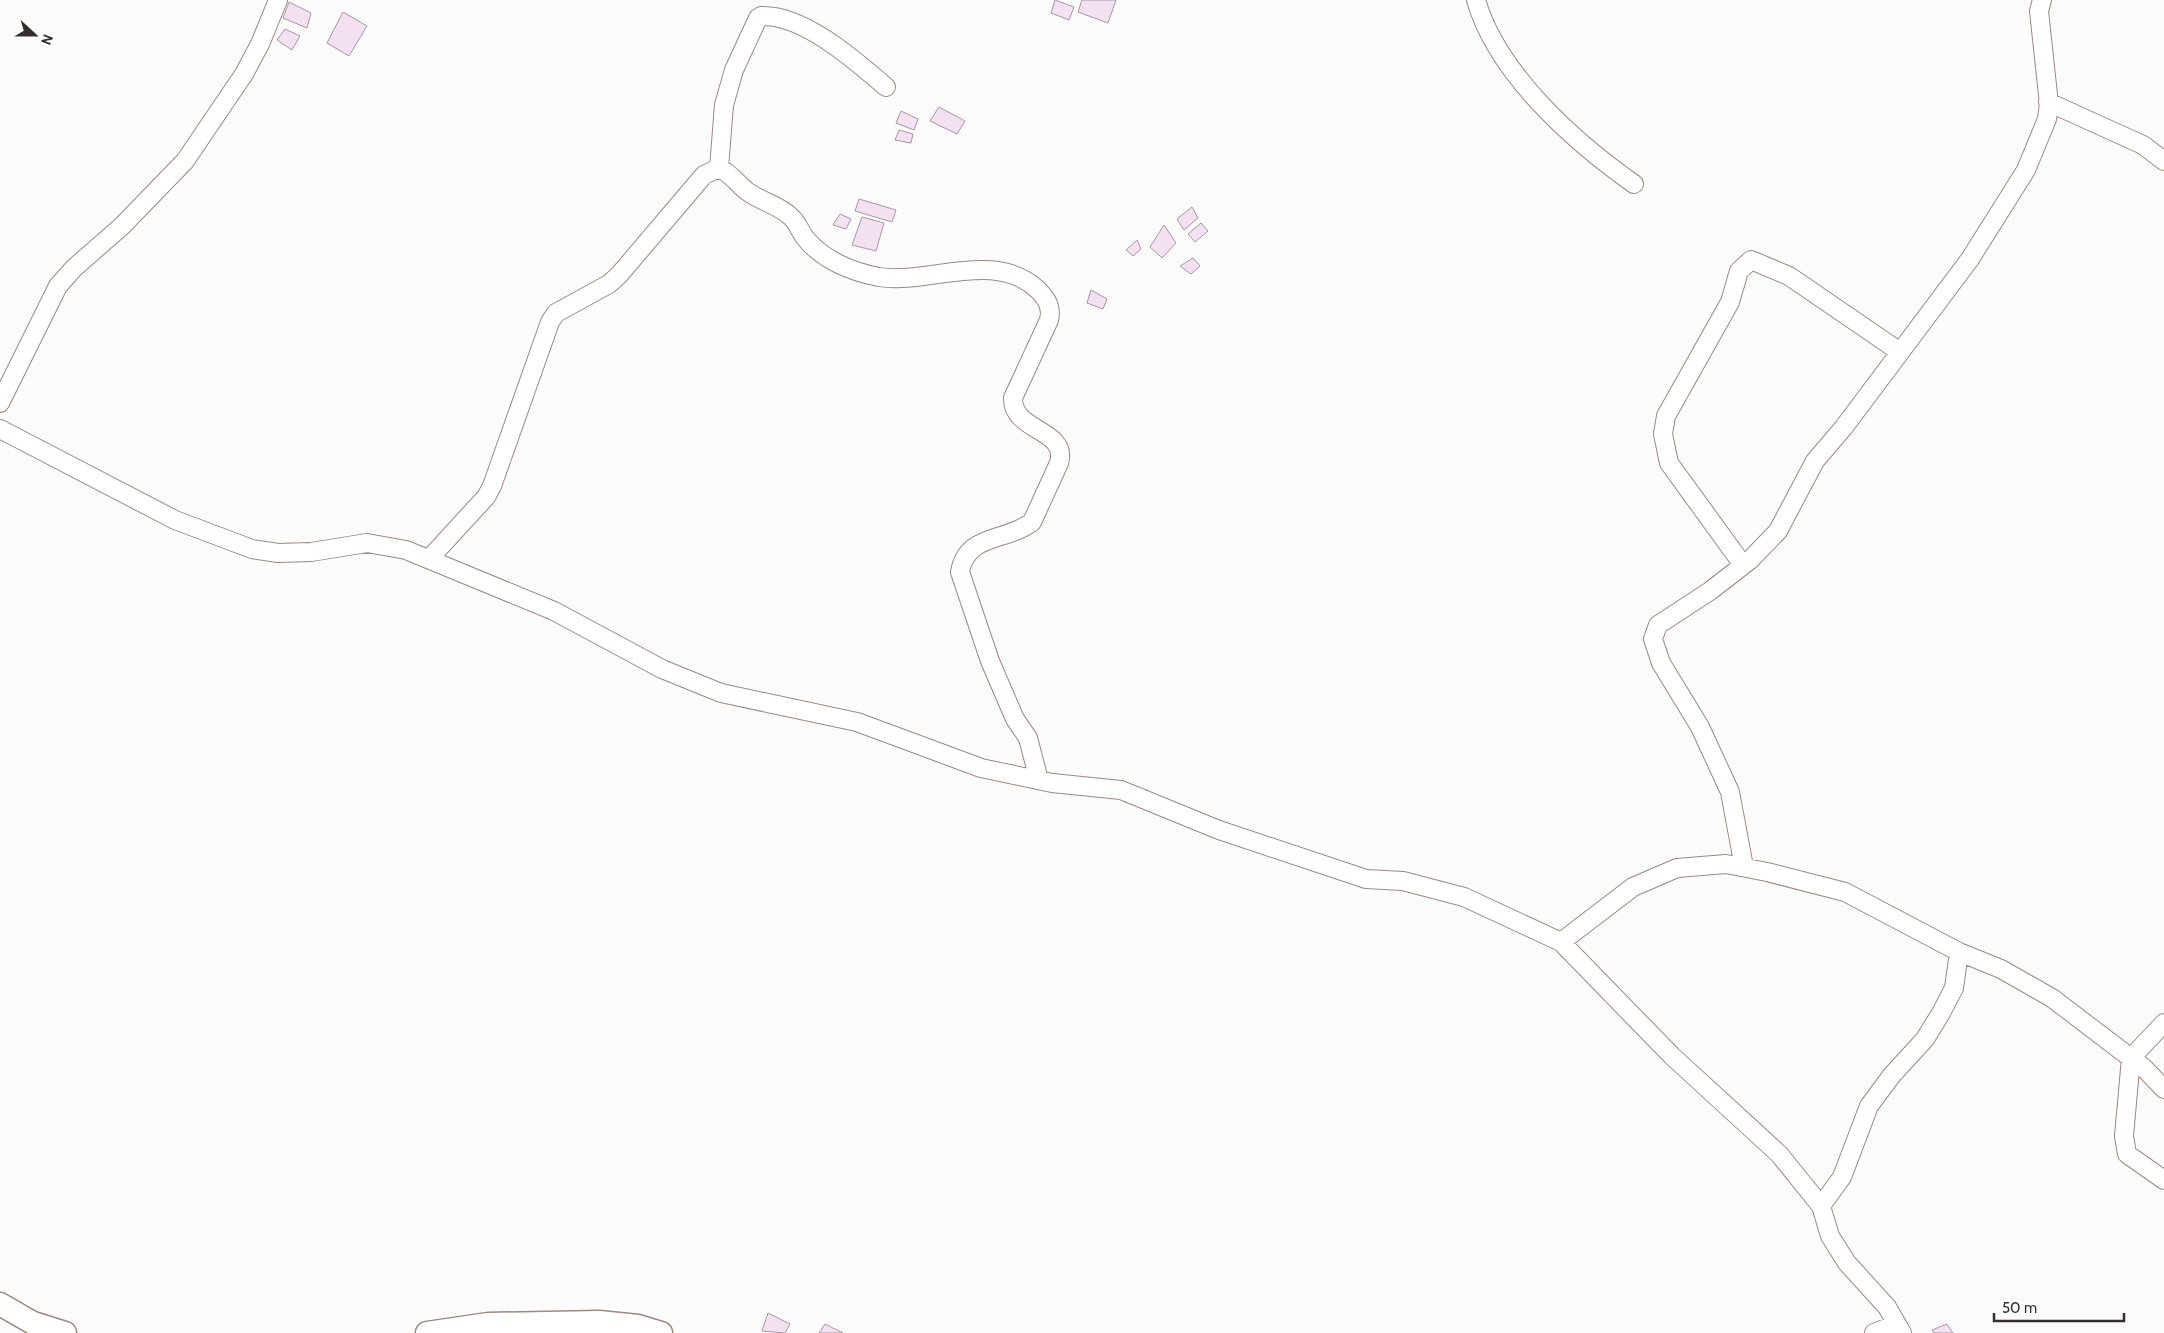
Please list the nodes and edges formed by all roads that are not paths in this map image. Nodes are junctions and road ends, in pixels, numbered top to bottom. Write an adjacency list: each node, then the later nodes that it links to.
1 (278, 0): 11 (street)
2 (1476, 0): 9 (street)
3 (2042, 0): 6 (street)
4 (763, 8): 5 (street); 8 (street)
5 (886, 87)
6 (2048, 102): 7 (street); 10 (street)
7 (2164, 162)
8 (719, 168): 13 (street); 15 (street)
9 (1634, 184)
10 (1900, 352): 14 (street); 14 (street)
11 (0, 403)
12 (0, 429): 13 (street)
13 (428, 559): 15 (street)
14 (1744, 565): 16 (street)
15 (1039, 780): 17 (street)
16 (1744, 867): 17 (street); 18 (street)
17 (1561, 942): 23 (street)
18 (1959, 952): 20 (street); 23 (street)
19 (2164, 1023): 20 (street)
20 (2130, 1058): 21 (street); 22 (street)
21 (2164, 1089)
22 (2164, 1180)
23 (1821, 1206): 25 (street)
24 (0, 1304): 26 (street)
25 (1899, 1329): 29 (street)
26 (65, 1333)
27 (427, 1333): 28 (street)
28 (661, 1333)
29 (1874, 1333)

